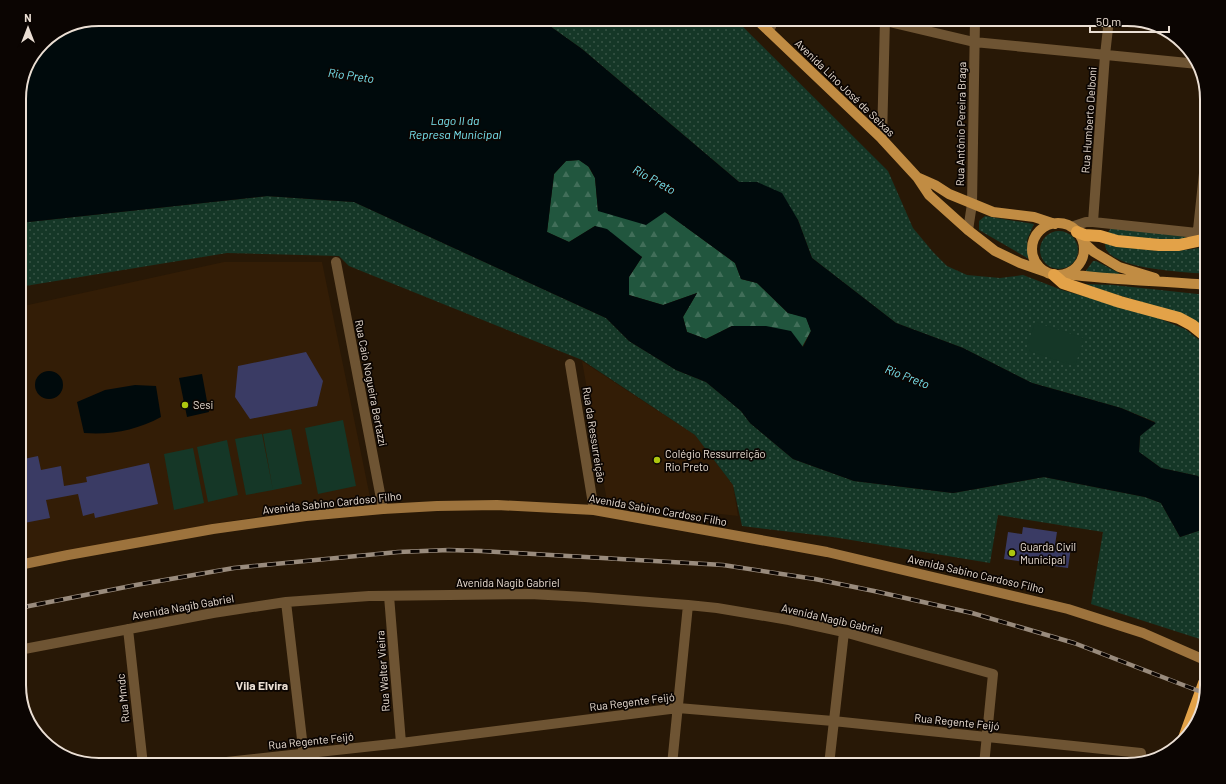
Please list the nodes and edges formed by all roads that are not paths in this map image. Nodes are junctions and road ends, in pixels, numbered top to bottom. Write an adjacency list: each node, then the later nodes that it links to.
1 (764, 26): 7 (main road, Avenida Lino José de Seixas)
2 (771, 26): 7 (street)
3 (884, 26): 11 (street)
4 (909, 26): 8 (street)
5 (975, 26): 8 (street, Rua Antônio Pereira Braga)
6 (1109, 26): 9 (street, Rua Humberto Delboni)
7 (769, 31): 11 (main road, Avenida Lino José de Seixas)
8 (974, 42): 9 (street); 13 (street, Rua Antônio Pereira Braga)
9 (1106, 55): 10 (street); 14 (street, Rua Humberto Delboni)
10 (1190, 63)
11 (882, 140): 12 (main road, Avenida Lino José de Seixas)
12 (917, 177): 13 (main road, Avenida Lino José de Seixas); 17 (main road, Avenida Lino José de Seixas)
13 (972, 204): 15 (main road, Avenida Lino José de Seixas); 17 (street, Rua Antônio Pereira Braga)
14 (1093, 222): 16 (street); 18 (street)
15 (1055, 224): 16 (main road); 21 (main road)
16 (1074, 229): 18 (highway); 19 (main road)
17 (968, 230): 21 (main road, Avenida Lino José de Seixas)
18 (1200, 238)
19 (1083, 242): 21 (main road); 22 (main road, Avenida Lino José de Seixas)
20 (336, 262): 26 (street, Rua Caio Nogueira Bertazzi)
21 (1055, 274): 22 (main road, Avenida Lino José de Seixas); 24 (highway)
22 (1164, 281): 23 (main road, Avenida Lino José de Seixas)
23 (1200, 284)
24 (1200, 331)
25 (570, 364): 27 (street, Rua da Ressurreição)
26 (383, 509): 27 (main road, Avenida Sabino Cardoso Filho); 28 (main road, Avenida Sabino Cardoso Filho)
27 (594, 510): 35 (main road, Avenida Sabino Cardoso Filho)
28 (26, 564)
29 (389, 596): 30 (street, Avenida Nagib Gabriel); 31 (street, Avenida Nagib Gabriel); 41 (street, Rua Walter Vieira)
30 (286, 602): 32 (street, Avenida Nagib Gabriel); 42 (street)
31 (688, 605): 33 (street, Avenida Nagib Gabriel); 37 (street)
32 (128, 629): 34 (street, Avenida Nagib Gabriel); 44 (street, Rua Mmdc)
33 (844, 632): 39 (street); 40 (street, Avenida Nagib Gabriel)
34 (26, 649)
35 (1200, 658)
36 (1199, 698): 38 (highway)
37 (678, 708): 39 (street, Rua Regente Feijó); 41 (street, Rua Regente Feijó); 47 (street)
38 (1191, 720)
39 (833, 721): 40 (street, Rua Regente Feijó); 48 (street)
40 (986, 737): 43 (street, Rua Regente Feijó); 49 (street)
41 (401, 743): 42 (street, Rua Regente Feijó)
42 (304, 754): 45 (street, Rua Regente Feijó); 46 (street)
43 (1138, 757)
44 (142, 758)
45 (266, 758)
46 (305, 758)
47 (673, 758)
48 (830, 758)
49 (984, 758)

